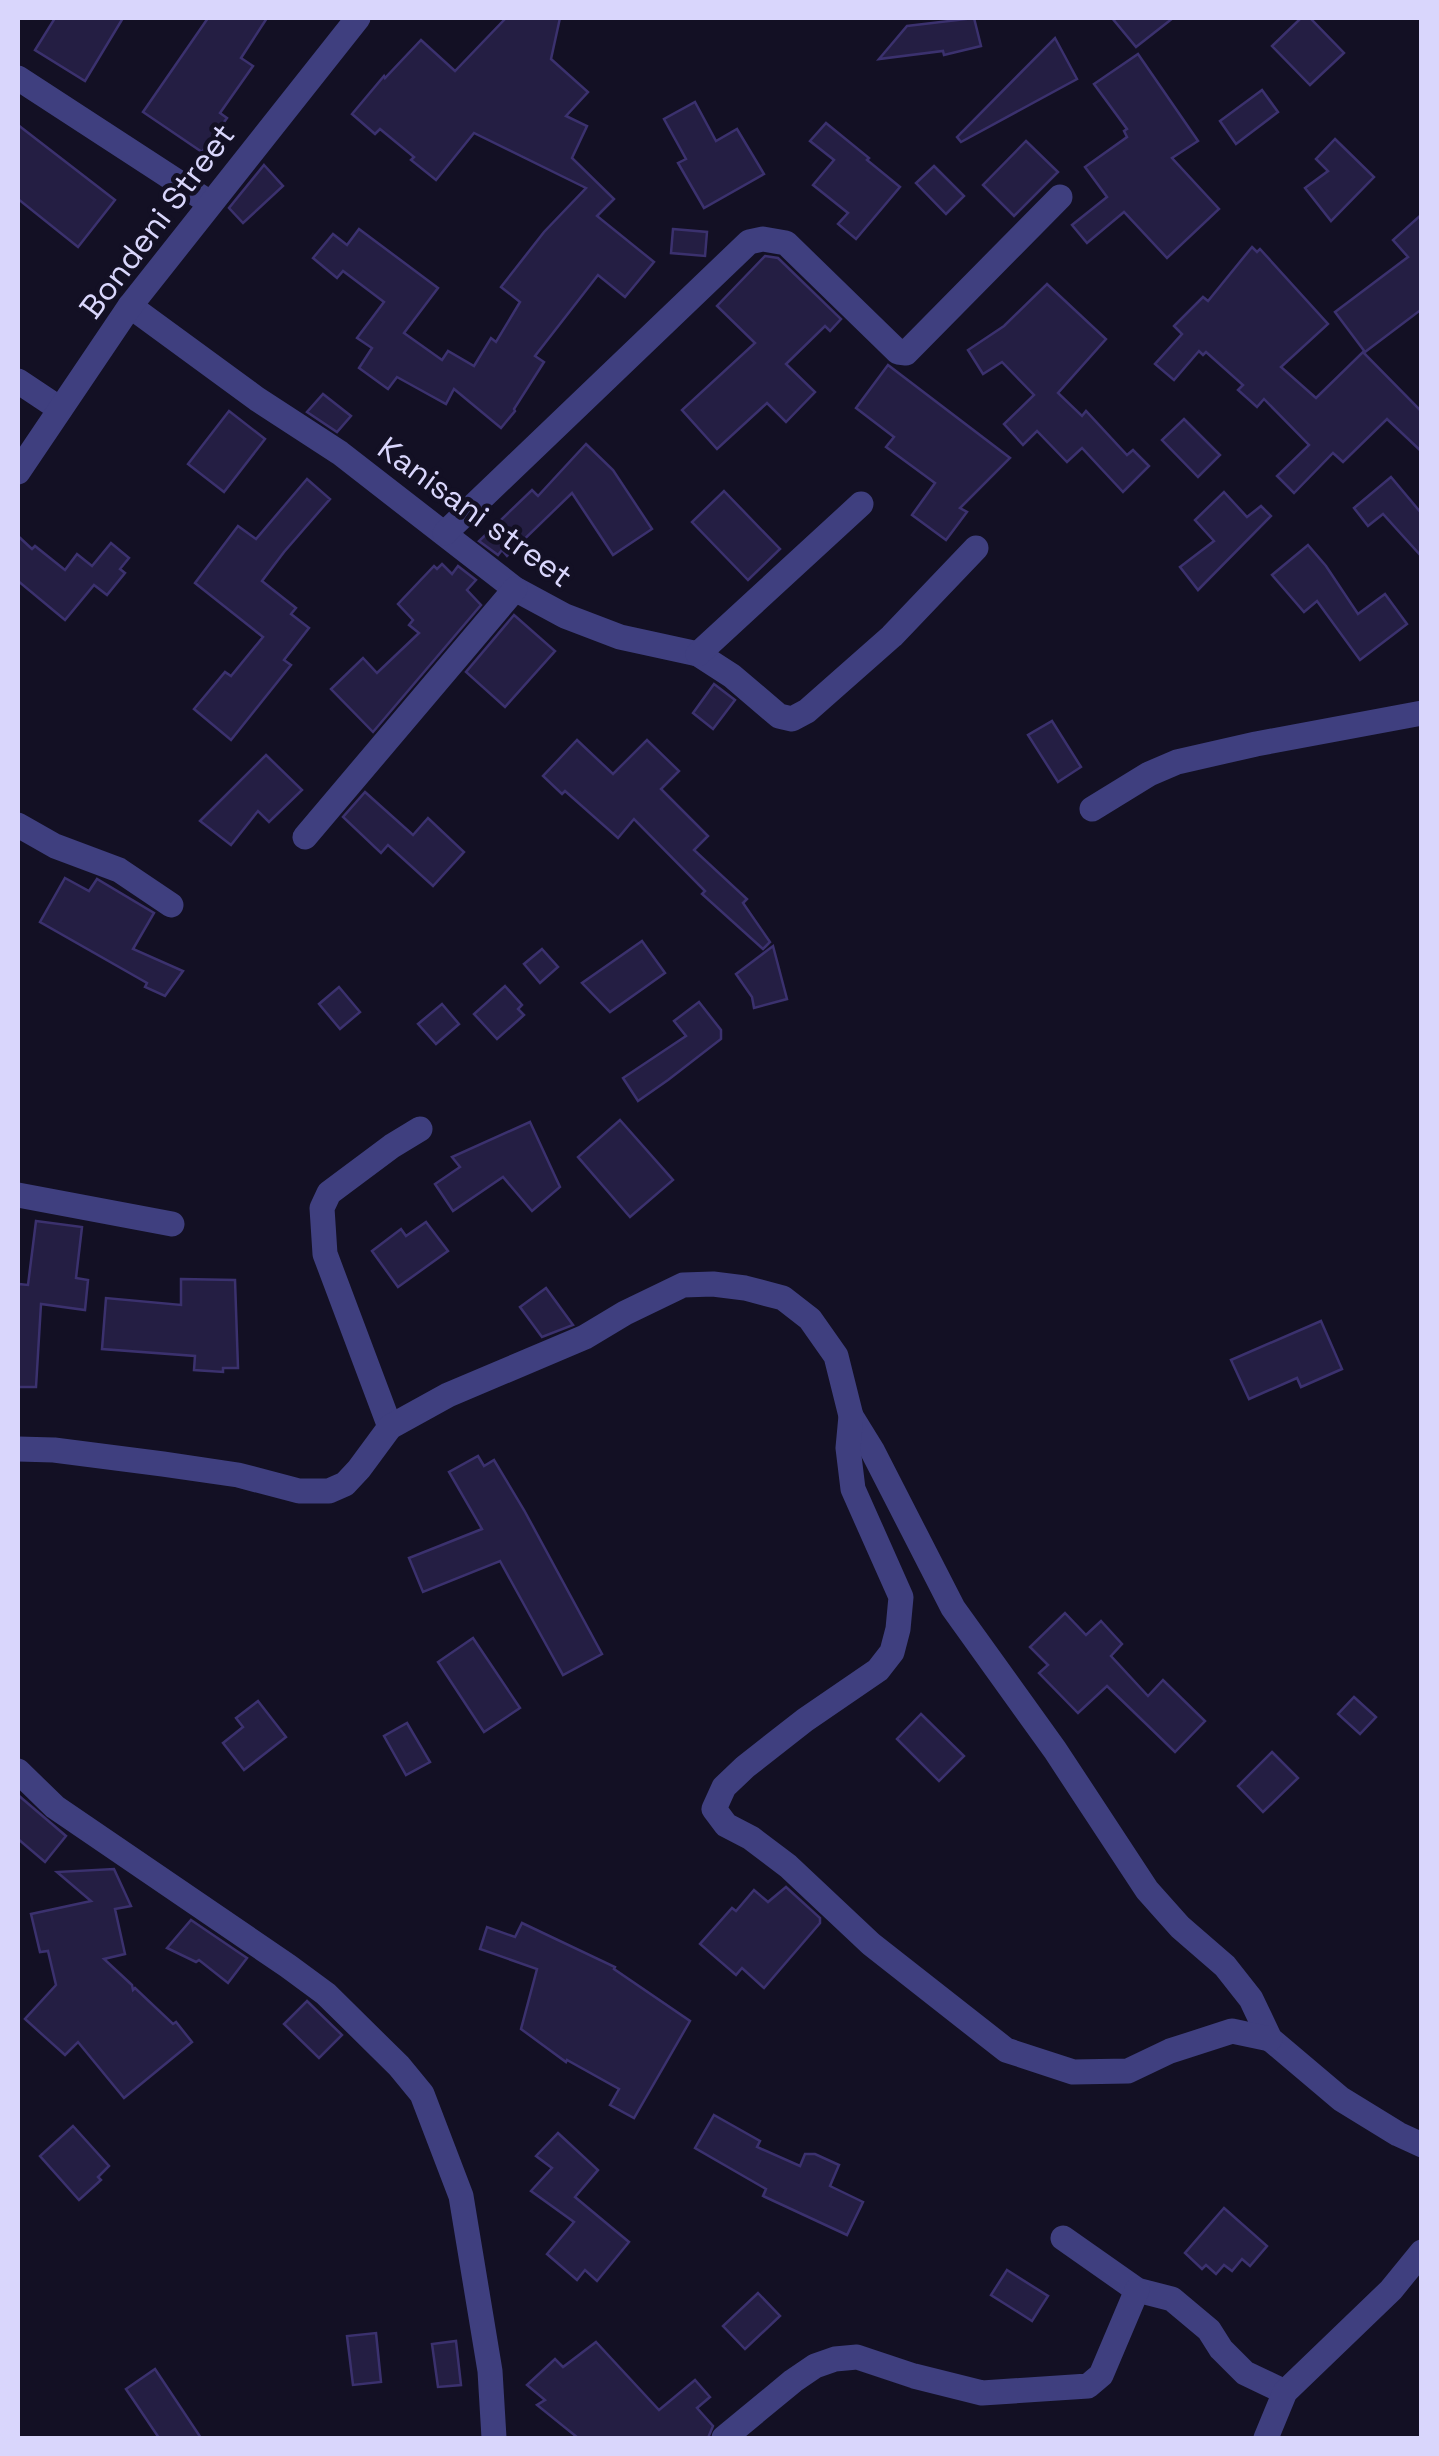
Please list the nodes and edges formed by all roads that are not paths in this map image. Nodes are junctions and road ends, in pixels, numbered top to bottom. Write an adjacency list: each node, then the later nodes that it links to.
1 (358, 18): 4 (street, Bondeni Street)
2 (18, 78): 4 (street)
3 (1060, 197): 10 (street)
4 (210, 203): 5 (street, Bondeni Street)
5 (130, 306): 7 (street, Bondeni Street); 10 (street, Kanisani street)
6 (18, 381): 7 (street)
7 (60, 409): 8 (street, Bondeni Street)
8 (18, 472)
9 (861, 504): 13 (street)
10 (445, 534): 12 (street, Kanisani street)
11 (976, 548): 13 (street, Kanisani street)
12 (515, 589): 13 (street, Kanisani street); 17 (street)
13 (698, 654)
14 (1422, 713): 15 (street)
15 (1092, 809)
16 (18, 825): 18 (street)
17 (304, 837)
18 (171, 906)
19 (420, 1129): 23 (street)
20 (18, 1195): 21 (street)
21 (172, 1224)
22 (850, 1416): 23 (street); 26 (street); 26 (street)
23 (390, 1427): 24 (street)
24 (18, 1449)
25 (18, 1771): 32 (street)
26 (1270, 2038): 27 (street)
27 (1422, 2145)
28 (1063, 2238): 30 (street)
29 (1422, 2252): 31 (street)
30 (1137, 2290): 31 (street); 33 (street)
31 (1286, 2392): 34 (street)
32 (494, 2438)
33 (724, 2438)
34 (1266, 2438)

